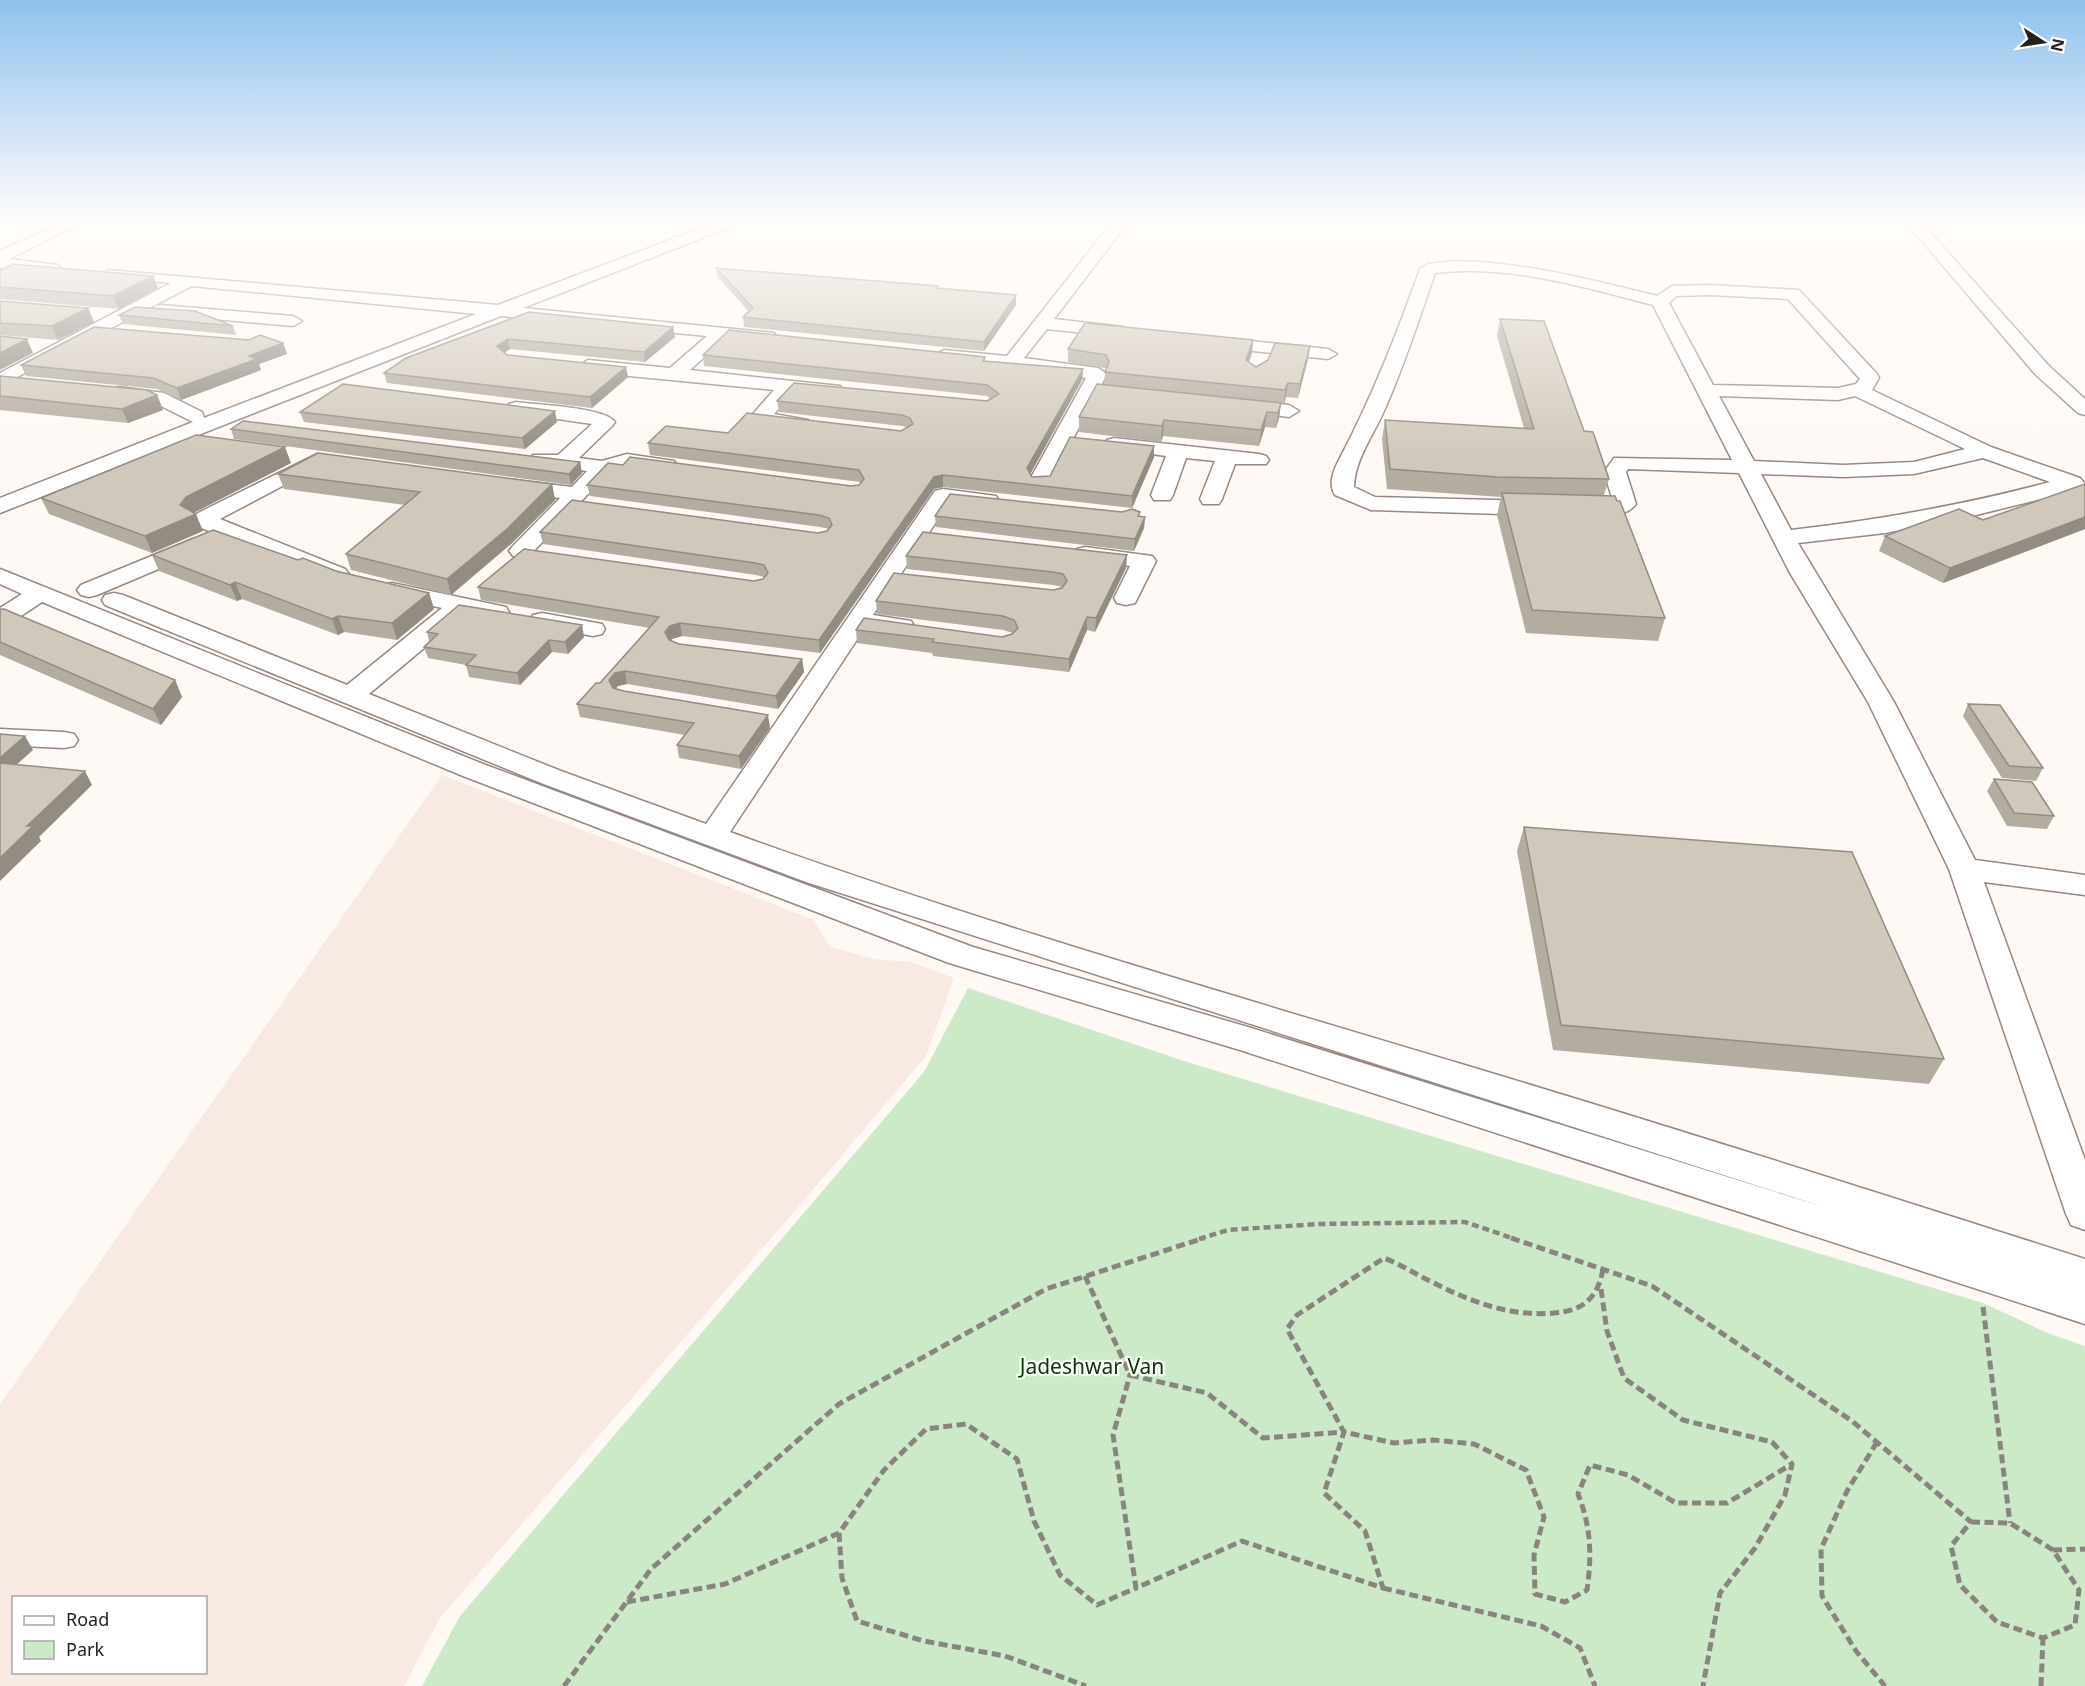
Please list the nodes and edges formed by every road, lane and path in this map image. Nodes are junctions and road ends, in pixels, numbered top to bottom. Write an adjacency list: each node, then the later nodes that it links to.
1 (154, 300): 15 (street)
2 (401, 300): 12 (street)
3 (499, 300): 12 (street)
4 (531, 300): 13 (street)
5 (1060, 300): 18 (street)
6 (1417, 300): 65 (street)
7 (1650, 300): 11 (street)
8 (1663, 300): 11 (street)
9 (1798, 300): 40 (street)
10 (1981, 300): 47 (street)
11 (1660, 302): 39 (street)
12 (480, 307): 13 (street); 49 (street)
13 (504, 310): 21 (street); 35 (street)
14 (1094, 311): 19 (street)
15 (129, 313): 16 (street); 17 (street); 20 (street)
16 (87, 314)
17 (293, 321)
18 (1042, 323): 19 (street); 31 (street)
19 (1083, 328): 23 (street); 27 (street)
20 (96, 330): 22 (street); 28 (street)
21 (722, 332): 24 (street); 33 (street)
22 (130, 333)
23 (1137, 334)
24 (780, 338)
25 (1198, 343): 30 (street)
26 (32, 345): 28 (street)
27 (1072, 345)
28 (63, 348): 34 (street)
29 (931, 353): 31 (street)
30 (1328, 354)
31 (1012, 362): 42 (street)
32 (570, 364): 33 (street)
33 (674, 375): 37 (street)
34 (0, 381): 36 (street)
35 (317, 381): 38 (street); 50 (street)
36 (34, 385)
37 (789, 385): 41 (street); 52 (street)
38 (351, 386)
39 (1706, 390): 40 (street); 65 (street)
40 (1857, 390): 57 (street)
41 (848, 391)
42 (1088, 391): 44 (street); 54 (street)
43 (101, 392): 49 (street)
44 (1112, 394)
45 (1218, 404): 48 (street)
46 (502, 406): 62 (street)
47 (2085, 409)
48 (1289, 411)
49 (195, 416): 69 (street)
50 (217, 419): 51 (street); 53 (street)
51 (259, 424)
52 (819, 426)
53 (168, 438): 55 (street); 74 (street)
54 (1063, 439): 56 (street); 66 (street)
55 (211, 444)
56 (1178, 451): 60 (street); 70 (street)
57 (1984, 451): 65 (street); 68 (street)
58 (287, 454): 75 (street)
59 (516, 456): 62 (street)
60 (1228, 456): 61 (street); 71 (street)
61 (1259, 460)
62 (563, 462): 63 (street)
63 (603, 467): 64 (street); 72 (street)
64 (686, 468)
65 (1747, 468): 76 (street)
66 (1041, 481)
67 (495, 483): 72 (street)
68 (2079, 485): 76 (street)
69 (0, 493)
70 (1162, 495)
71 (1211, 499)
72 (579, 501): 80 (street)
73 (1010, 503): 82 (street)
74 (0, 506)
75 (229, 531): 84 (street); 87 (street)
76 (1784, 538): 97 (street)
77 (1064, 551): 86 (street)
78 (0, 554): 84 (street)
79 (553, 556): 80 (street)
80 (504, 567): 87 (street)
81 (0, 576): 85 (street)
82 (887, 576): 83 (street); 89 (street)
83 (911, 578)
84 (89, 590): 92 (street)
85 (41, 592): 88 (street); 95 (street)
86 (1126, 598)
87 (460, 606): 90 (street); 92 (street)
88 (0, 619)
89 (857, 621): 91 (street); 96 (street)
90 (593, 629)
91 (924, 629)
92 (351, 695): 95 (street)
93 (0, 737): 94 (street)
94 (64, 740)
95 (540, 785): 96 (street); 105 (street)
96 (712, 837): 102 (street)
97 (1964, 869): 98 (street); 99 (street)
98 (2085, 885)
99 (2085, 1214)
100 (1604, 1269): 101 (path); 103 (path); 108 (path)
101 (1085, 1276): 106 (path); 117 (path)
102 (2085, 1276)
103 (1601, 1289): 107 (path); 109 (path)
104 (1983, 1303): 111 (path)
105 (2085, 1306)
106 (1130, 1375): 107 (path); 115 (path)
107 (1344, 1432): 109 (path); 116 (path)
108 (1876, 1442): 110 (path); 123 (path)
109 (1792, 1464): 122 (path)
110 (1971, 1522): 111 (path); 118 (path)
111 (2010, 1523): 114 (path)
112 (839, 1533): 115 (path); 117 (path); 120 (path)
113 (2085, 1549): 114 (path)
114 (2052, 1550): 118 (path)
115 (1136, 1588): 116 (path)
116 (1383, 1588): 121 (path)
117 (627, 1602): 119 (path)
118 (2043, 1638): 124 (path)
119 (564, 1686)
120 (1086, 1686)
121 (1595, 1686)
122 (1703, 1686)
123 (1885, 1686)
124 (2041, 1686)

